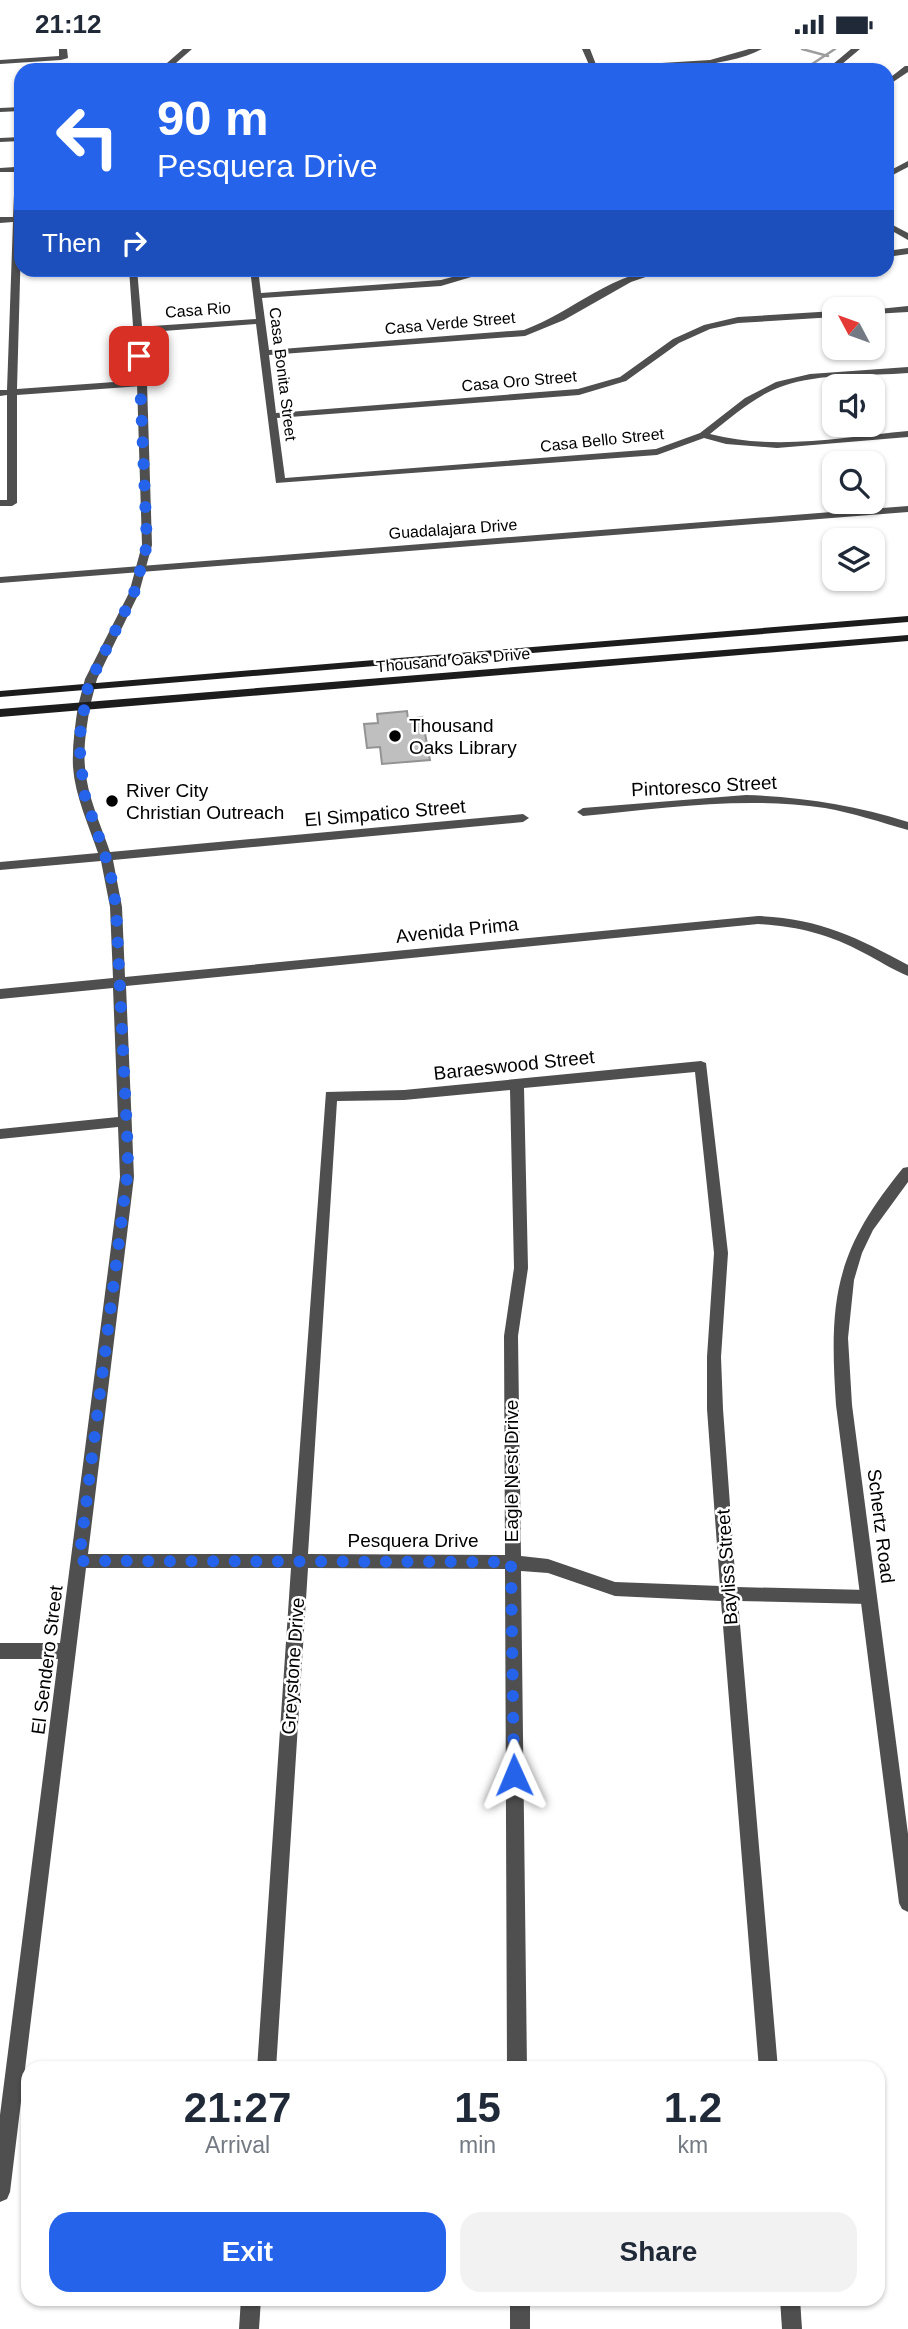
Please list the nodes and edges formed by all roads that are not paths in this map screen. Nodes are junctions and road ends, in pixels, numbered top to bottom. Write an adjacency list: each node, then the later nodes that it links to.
1 (63, 49): 5 (street)
2 (188, 49): 6 (street)
3 (758, 49): 7 (street)
4 (856, 49): 8 (street)
5 (0, 62)
6 (171, 63)
7 (694, 63)
8 (839, 63)
9 (908, 68): 10 (street)
10 (894, 79)
11 (14, 255): 21 (street)
12 (134, 277): 22 (street, El Sendero Street)
13 (255, 277): 16 (street, Casa Bonita Street)
14 (464, 277): 16 (street)
15 (636, 277): 24 (street, Casa Verde Street)
16 (257, 296): 20 (street, Casa Bonita Street)
17 (908, 309): 18 (street)
18 (886, 310)
19 (822, 315): 29 (street, Casa Oro Street)
20 (261, 321): 22 (street, Casa Rio); 24 (street, Casa Bonita Street)
21 (14, 330): 23 (street); 27 (street)
22 (137, 330): 26 (street, El Sendero Street)
23 (0, 331)
24 (265, 353): 29 (street, Casa Bonita Street)
25 (908, 370): 30 (street, Casa Bello Street)
26 (142, 383): 27 (street); 35 (street, El Sendero Street)
27 (12, 392): 28 (street); 33 (street)
28 (0, 393)
29 (272, 415): 32 (street, Casa Bonita Street)
30 (703, 435): 31 (street); 32 (street, Casa Bello Street)
31 (908, 435)
32 (280, 481)
33 (6, 503)
34 (908, 509): 35 (street, Guadalajara Drive)
35 (142, 569): 36 (street, Guadalajara Drive); 39 (street, El Sendero Street)
36 (0, 580)
37 (908, 619): 39 (main road, Thousand Oaks Drive)
38 (908, 638): 41 (main road, Thousand Oaks Drive)
39 (88, 686): 40 (main road, Thousand Oaks Drive); 41 (street, El Sendero Street)
40 (0, 694)
41 (84, 706): 42 (main road, Thousand Oaks Drive); 46 (street, El Sendero Street)
42 (0, 713)
43 (583, 813): 45 (street, Pintoresco Street)
44 (523, 818): 46 (street, El Simpatico Street)
45 (908, 826)
46 (106, 856): 47 (street, El Simpatico Street); 49 (street, El Sendero Street)
47 (0, 866)
48 (908, 971): 49 (street, Avenida Prima)
49 (120, 983): 50 (street, Avenida Prima); 54 (street, El Sendero Street)
50 (0, 994)
51 (701, 1066): 52 (street, Baraeswood Street); 60 (street, Bayliss Street)
52 (517, 1084): 53 (street, Baraeswood Street); 59 (street, Eagle Nest Drive)
53 (331, 1096): 57 (street, Greystone Drive)
54 (127, 1121): 55 (street); 58 (street, El Sendero Street)
55 (0, 1134)
56 (908, 1172): 61 (street, Schertz Road)
57 (300, 1560): 58 (street, Pesquera Drive); 59 (street, Pesquera Drive); 65 (street, Greystone Drive)
58 (79, 1561): 63 (street, El Sendero Street)
59 (511, 1562): 60 (street, Pesquera Drive); 66 (street, Eagle Nest Drive)
60 (729, 1594): 61 (street, Pesquera Drive); 67 (street, Bayliss Street)
61 (868, 1597): 64 (street, Schertz Road)
62 (0, 1651): 63 (street)
63 (68, 1651): 68 (street, El Sendero Street)
64 (908, 1903)
65 (267, 2061)
66 (517, 2061)
67 (768, 2061)
68 (0, 2193)
69 (251, 2306): 72 (street)
70 (520, 2306): 73 (street)
71 (790, 2306): 74 (street)
72 (249, 2329)
73 (520, 2329)
74 (792, 2329)

